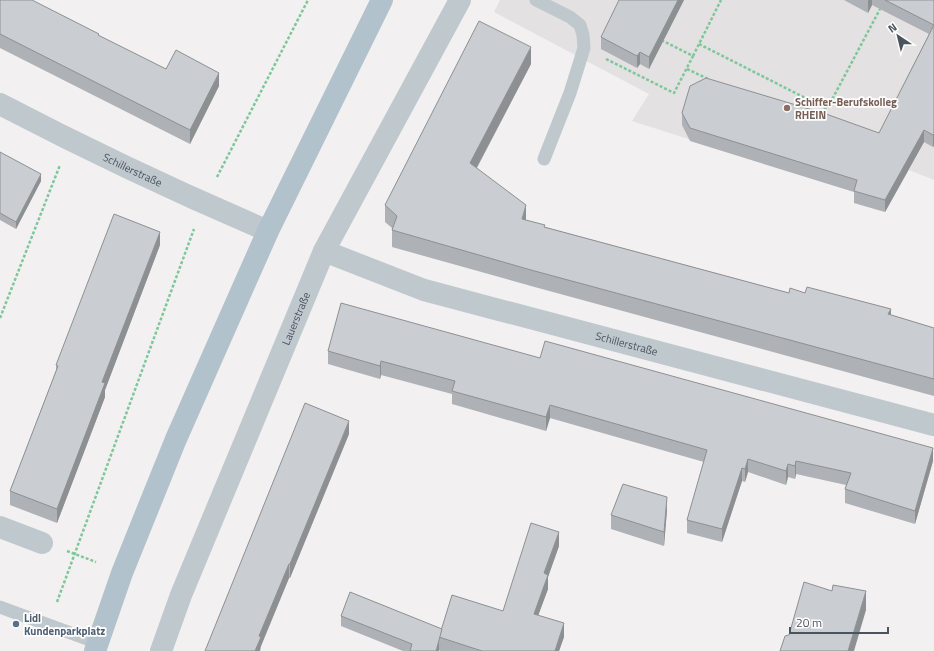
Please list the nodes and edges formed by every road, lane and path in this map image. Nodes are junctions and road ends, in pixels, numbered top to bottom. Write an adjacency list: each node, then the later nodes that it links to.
1 (308, 0): 18 (path)
2 (382, 0): 19 (main road)
3 (460, 0): 20 (street, Lauerstraße)
4 (536, 0): 9 (lane)
5 (721, 0): 8 (path)
6 (880, 9): 14 (path)
7 (663, 41): 10 (path)
8 (699, 44): 10 (path); 14 (path)
9 (584, 48): 11 (path); 17 (lane)
10 (693, 56): 11 (path)
11 (686, 69): 12 (path)
12 (712, 81)
13 (0, 104): 16 (street, Schillerstraße)
14 (827, 109): 15 (path)
15 (825, 114)
16 (69, 140): 18 (street, Schillerstraße); 21 (path)
17 (544, 159)
18 (203, 203): 19 (street, Schillerstraße); 26 (path)
19 (268, 231): 27 (main road)
20 (324, 251): 22 (street, Schillerstraße); 28 (street, Lauerstraße)
21 (0, 318)
22 (934, 425)
23 (0, 527): 24 (street)
24 (42, 543)
25 (0, 606): 26 (lane)
26 (48, 625): 27 (lane)
27 (94, 648)
28 (161, 651)

